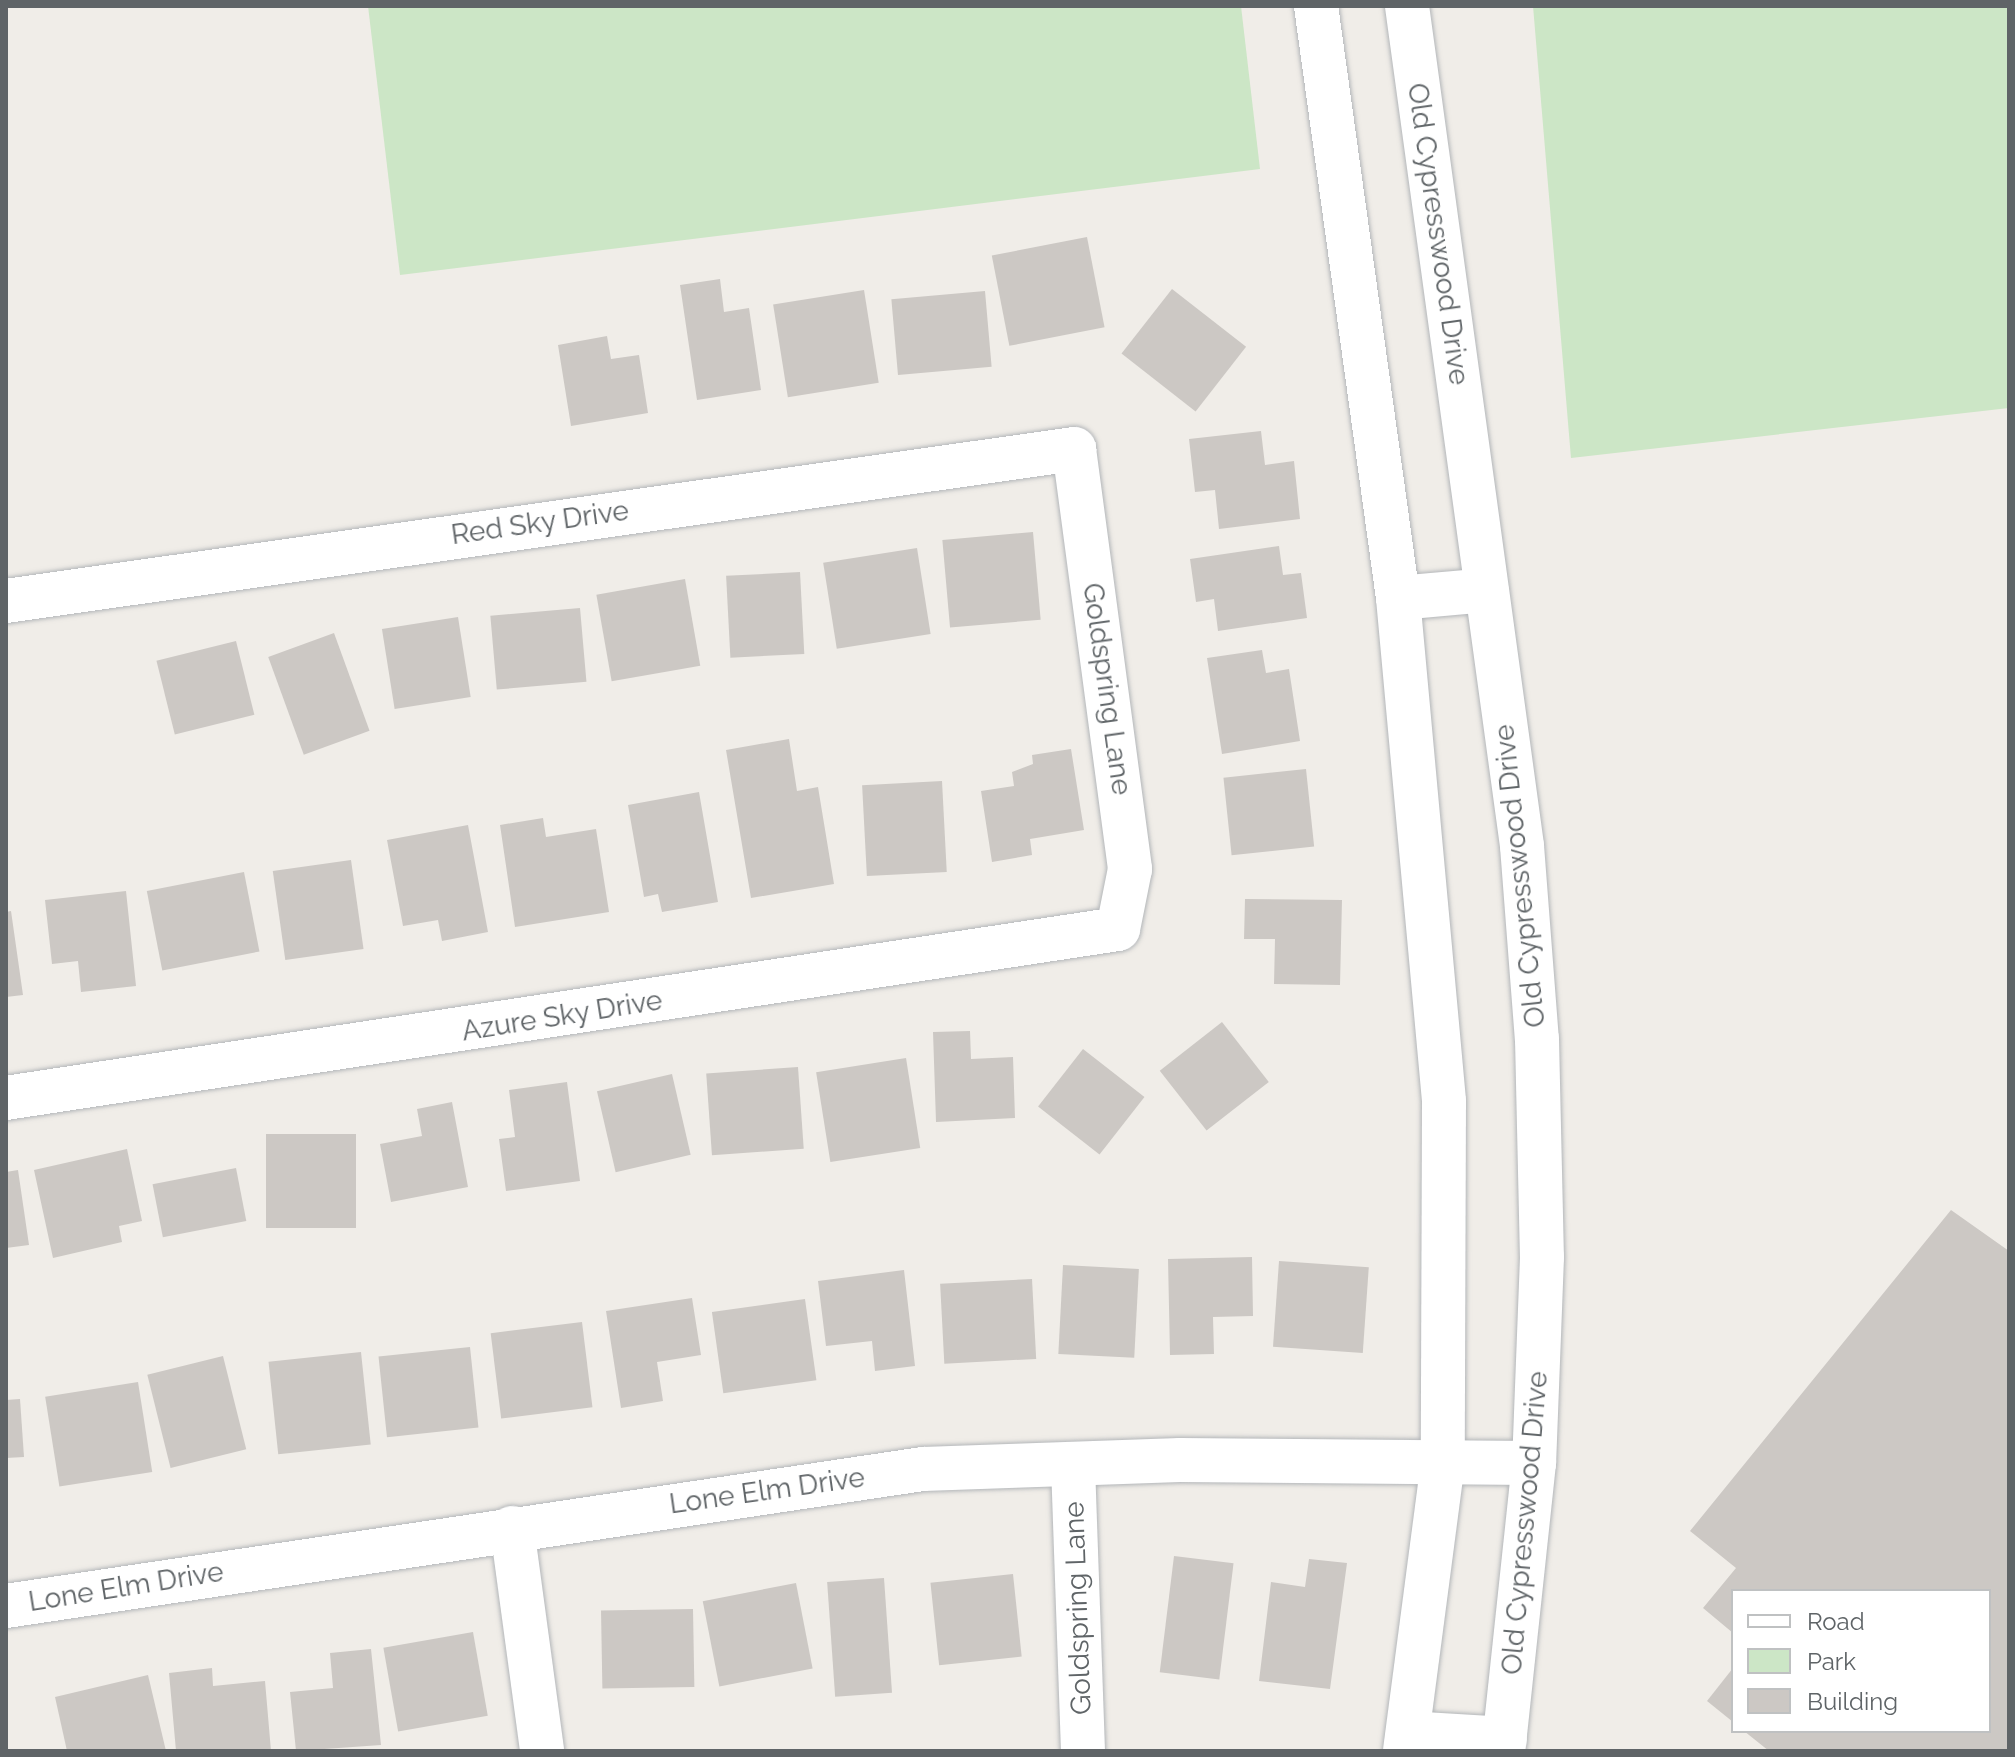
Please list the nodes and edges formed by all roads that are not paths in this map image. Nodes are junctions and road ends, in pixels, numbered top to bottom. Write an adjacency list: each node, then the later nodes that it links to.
1 (1316, 6): 5 (street)
2 (1407, 6): 4 (street, Old Cypresswood Drive)
3 (1074, 449): 6 (street, Red Sky Drive); 7 (street, Goldspring Lane)
4 (1487, 590): 5 (street); 10 (street, Old Cypresswood Drive)
5 (1398, 598): 9 (street)
6 (6, 601)
7 (1118, 929): 8 (street, Azure Sky Drive)
8 (6, 1098)
9 (1443, 1462): 10 (street, Lone Elm Drive); 11 (street, Lone Elm Drive); 14 (street)
10 (1534, 1463): 15 (street, Old Cypresswood Drive)
11 (1073, 1465): 12 (street, Lone Elm Drive); 17 (street, Goldspring Lane)
12 (512, 1528): 13 (street, Lone Elm Drive); 16 (street)
13 (6, 1606)
14 (1407, 1742): 15 (street)
15 (1504, 1745)
16 (542, 1751)
17 (1083, 1751)

